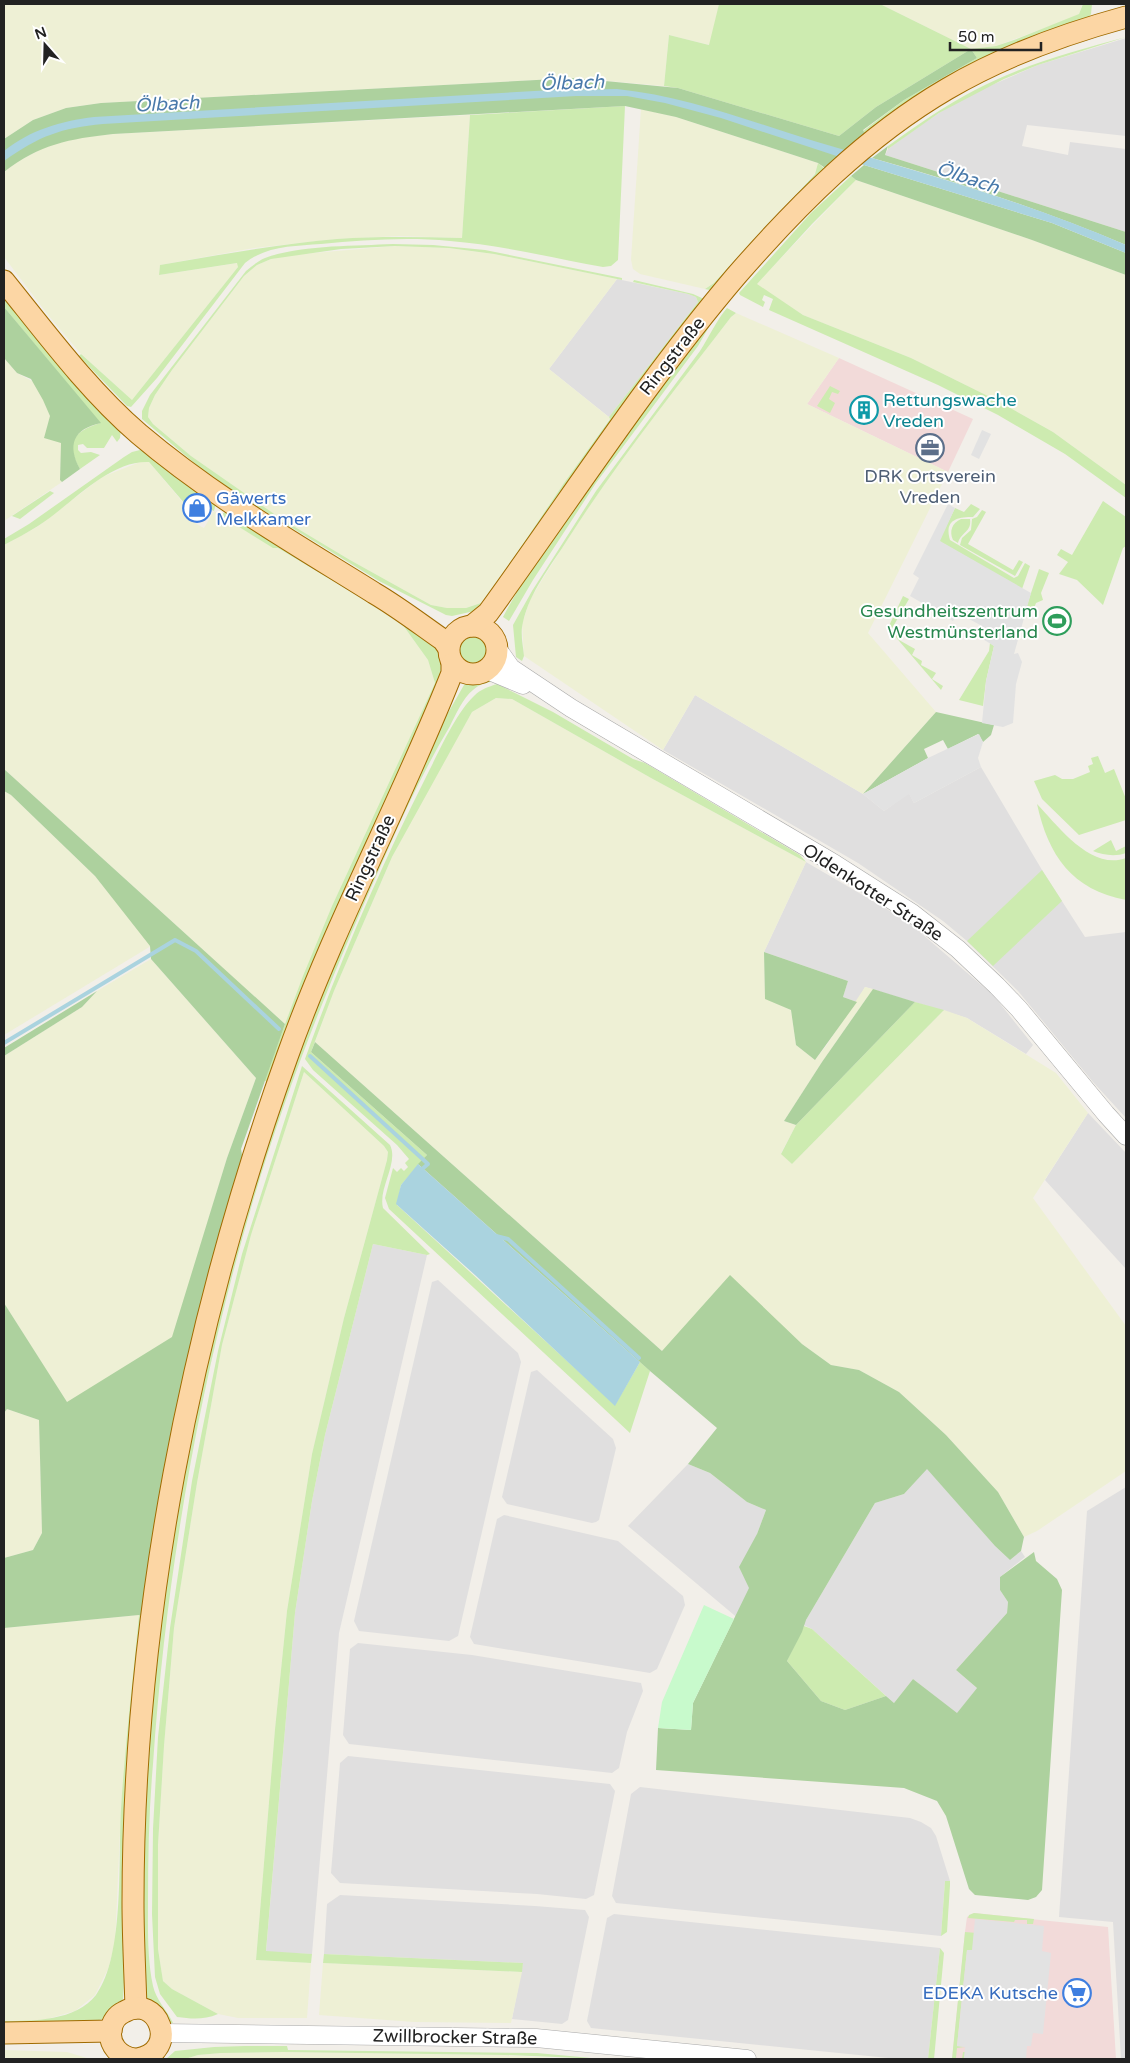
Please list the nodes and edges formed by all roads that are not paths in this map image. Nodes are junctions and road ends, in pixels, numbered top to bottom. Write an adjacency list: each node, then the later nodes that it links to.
1 (1126, 18): 3 (main road, Ringstraße)
2 (4, 281): 5 (main road)
3 (530, 554): 4 (main road, Ringstraße); 5 (main road, Ringstraße)
4 (496, 643): 5 (main road, Ringstraße); 5 (main road); 6 (street)
5 (465, 652): 6 (street); 8 (main road, Ringstraße)
6 (571, 708): 7 (street, Oldenkotter Straße)
7 (1126, 1136)
8 (136, 2008): 9 (main road); 11 (main road)
9 (111, 2031): 10 (main road); 12 (main road)
10 (4, 2033)
11 (162, 2033): 12 (main road); 13 (street, Zwillbrocker Straße)
12 (136, 2059)
13 (746, 2059)

